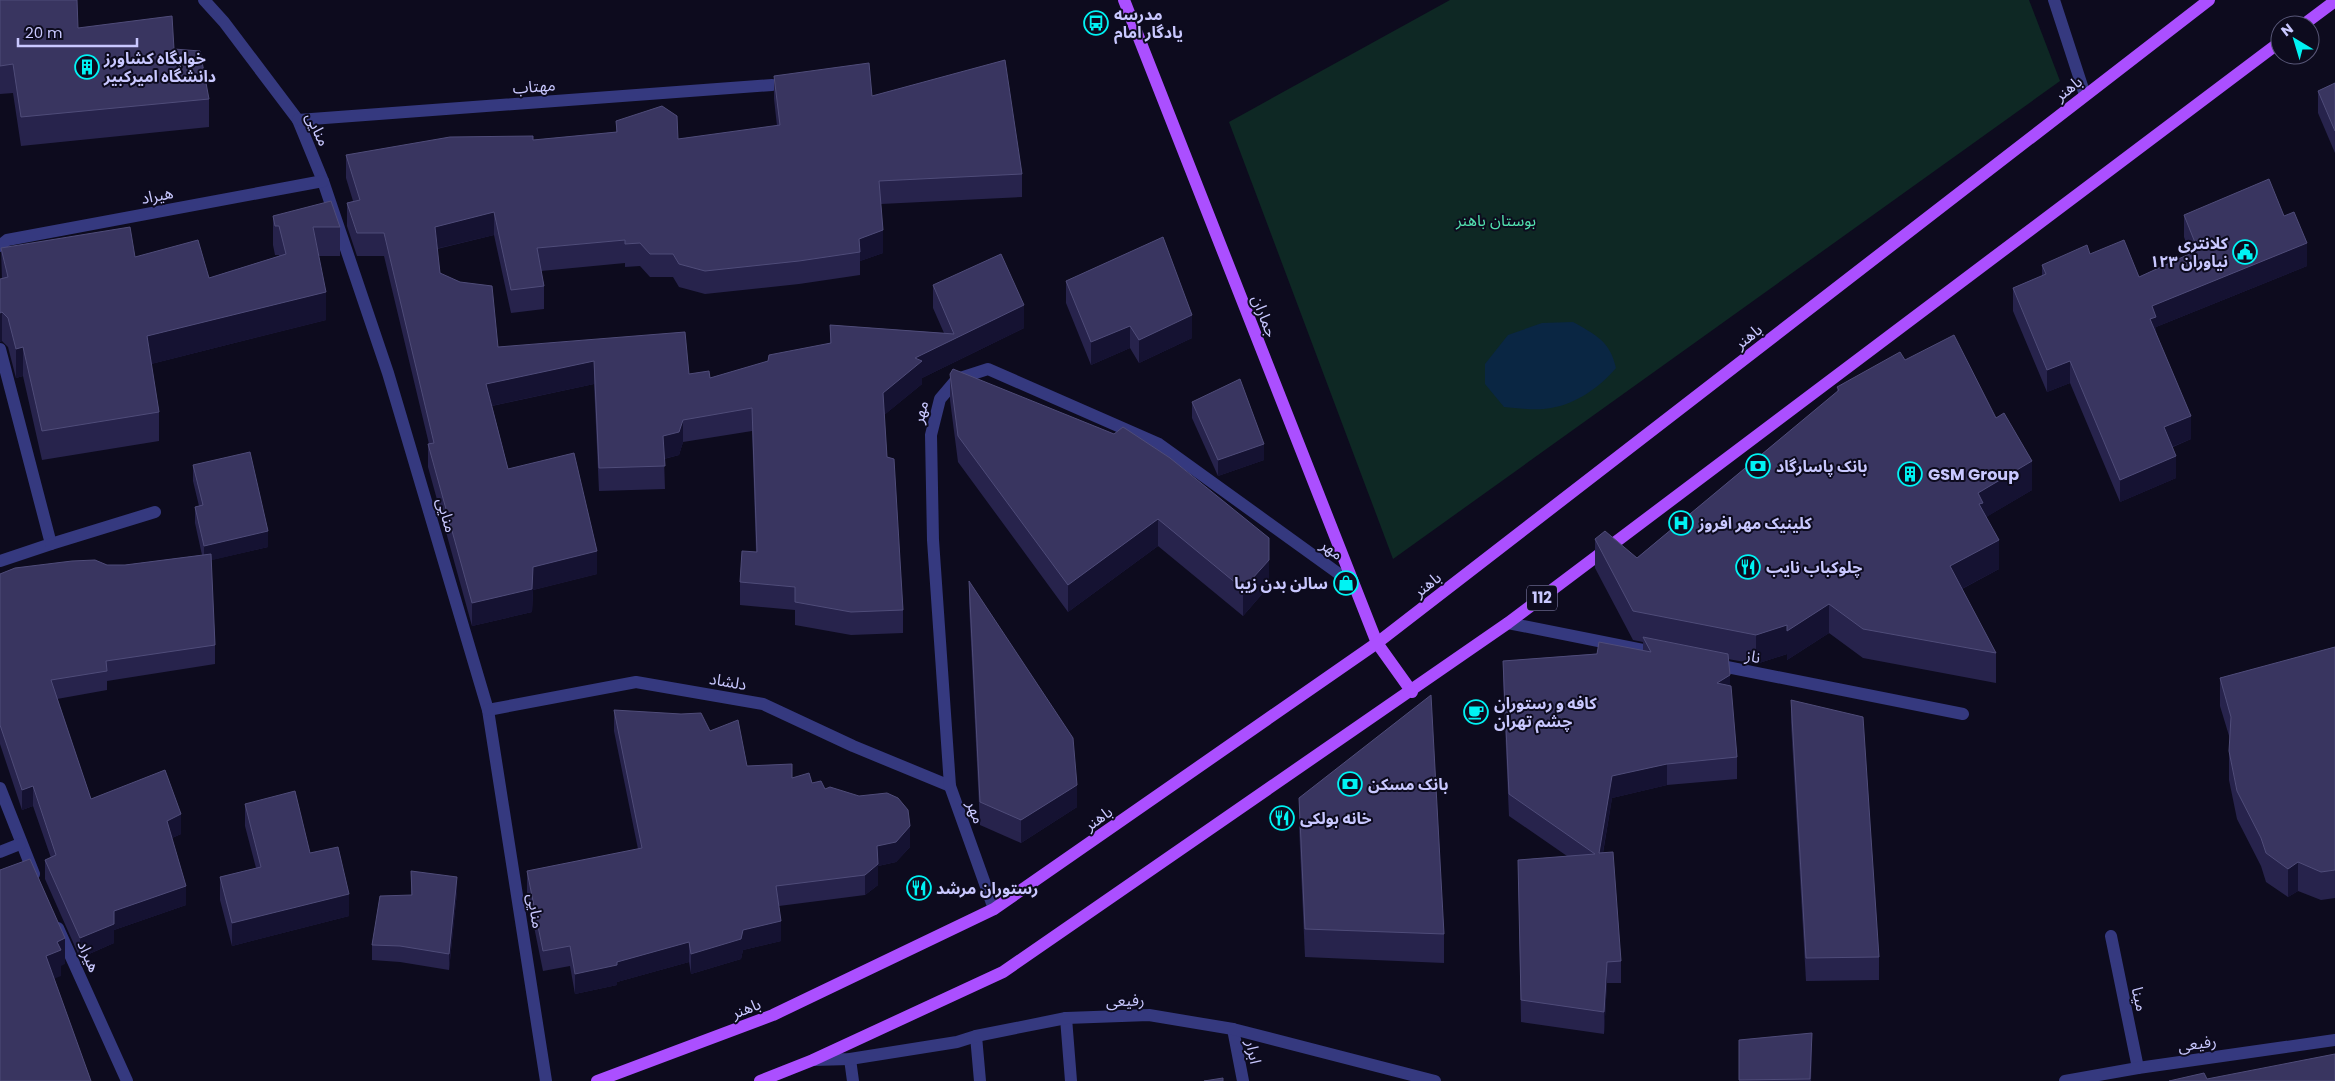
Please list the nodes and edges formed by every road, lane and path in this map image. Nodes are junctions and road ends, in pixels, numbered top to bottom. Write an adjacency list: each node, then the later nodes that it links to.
1 (204, 0): 10 (street, منایی)
2 (1124, 0): 17 (main road, جماران)
3 (2054, 0): 9 (street)
4 (2209, 0): 9 (main road, باهنر)
5 (2335, 1): 6 (main road)
6 (2316, 15)
7 (2270, 50): 18 (main road, 112)
8 (772, 85): 10 (street, مهتاب)
9 (2085, 95): 19 (main road, باهنر)
10 (298, 120): 11 (street, منایی)
11 (323, 180): 12 (street, هیراد); 23 (street, منایی)
12 (0, 246)
13 (0, 349): 15 (street)
14 (155, 512): 15 (street)
15 (51, 544): 16 (street)
16 (0, 561)
17 (1353, 584): 19 (main road, جماران); 25 (street, مهر)
18 (1508, 623): 20 (street); 22 (main road, 112)
19 (1377, 643): 22 (main road, جماران); 30 (main road, باهنر)
20 (1663, 654)
21 (1702, 662): 24 (street, ناز)
22 (1412, 692): 38 (main road, 112)
23 (488, 710): 25 (street, دلشاد); 41 (street, منایی)
24 (1963, 714)
25 (950, 786): 30 (street, مهر)
26 (0, 788): 27 (street)
27 (20, 844): 28 (street); 29 (street)
28 (0, 852)
29 (41, 890)
30 (994, 909): 42 (main road, باهنر)
31 (53, 917): 40 (street, هیراد)
32 (2110, 936): 39 (street, مینا)
33 (1066, 1018): 34 (street, رفیعی); 35 (street, رفیعی); 46 (street)
34 (1233, 1029): 47 (street, ابرار); 48 (street, رفیعی)
35 (976, 1036): 37 (street, رفیعی); 45 (street)
36 (2335, 1040): 39 (street, رفیعی)
37 (850, 1059): 38 (street, رفیعی); 44 (street)
38 (812, 1060): 43 (main road, 112)
39 (2138, 1068): 49 (street, رفیعی)
40 (127, 1081)
41 (546, 1081)
42 (597, 1081)
43 (760, 1081)
44 (853, 1081)
45 (980, 1081)
46 (1071, 1081)
47 (1243, 1081)
48 (1435, 1081)
49 (2065, 1081)

